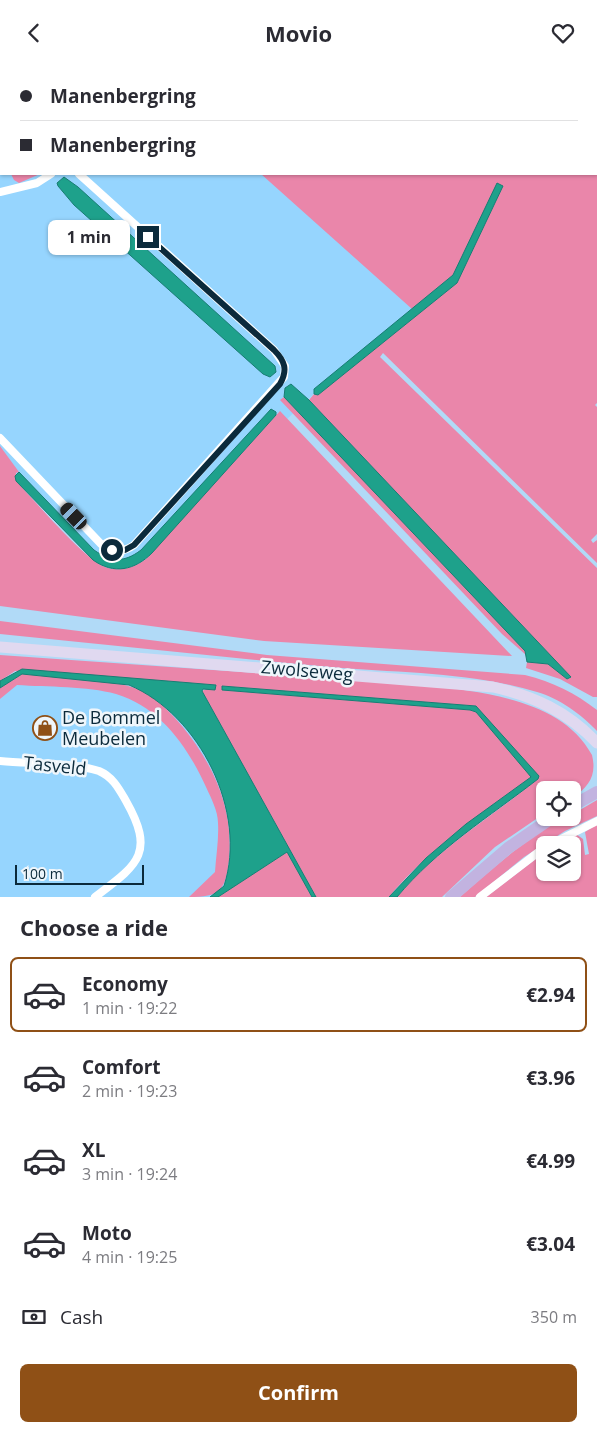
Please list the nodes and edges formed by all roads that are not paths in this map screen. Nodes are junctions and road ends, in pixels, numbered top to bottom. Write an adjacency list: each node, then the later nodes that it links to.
1 (49, 175): 3 (street)
2 (80, 175): 4 (street)
3 (0, 192)
4 (0, 438)
5 (0, 647): 6 (main road, Zwolseweg)
6 (597, 743)
7 (0, 761): 14 (street, Tasveld)
8 (597, 792): 9 (main road)
9 (581, 801)
10 (597, 821): 12 (street)
11 (541, 826): 15 (main road)
12 (567, 836)
13 (536, 854): 16 (street)
14 (95, 897)
15 (451, 897)
16 (480, 897)

